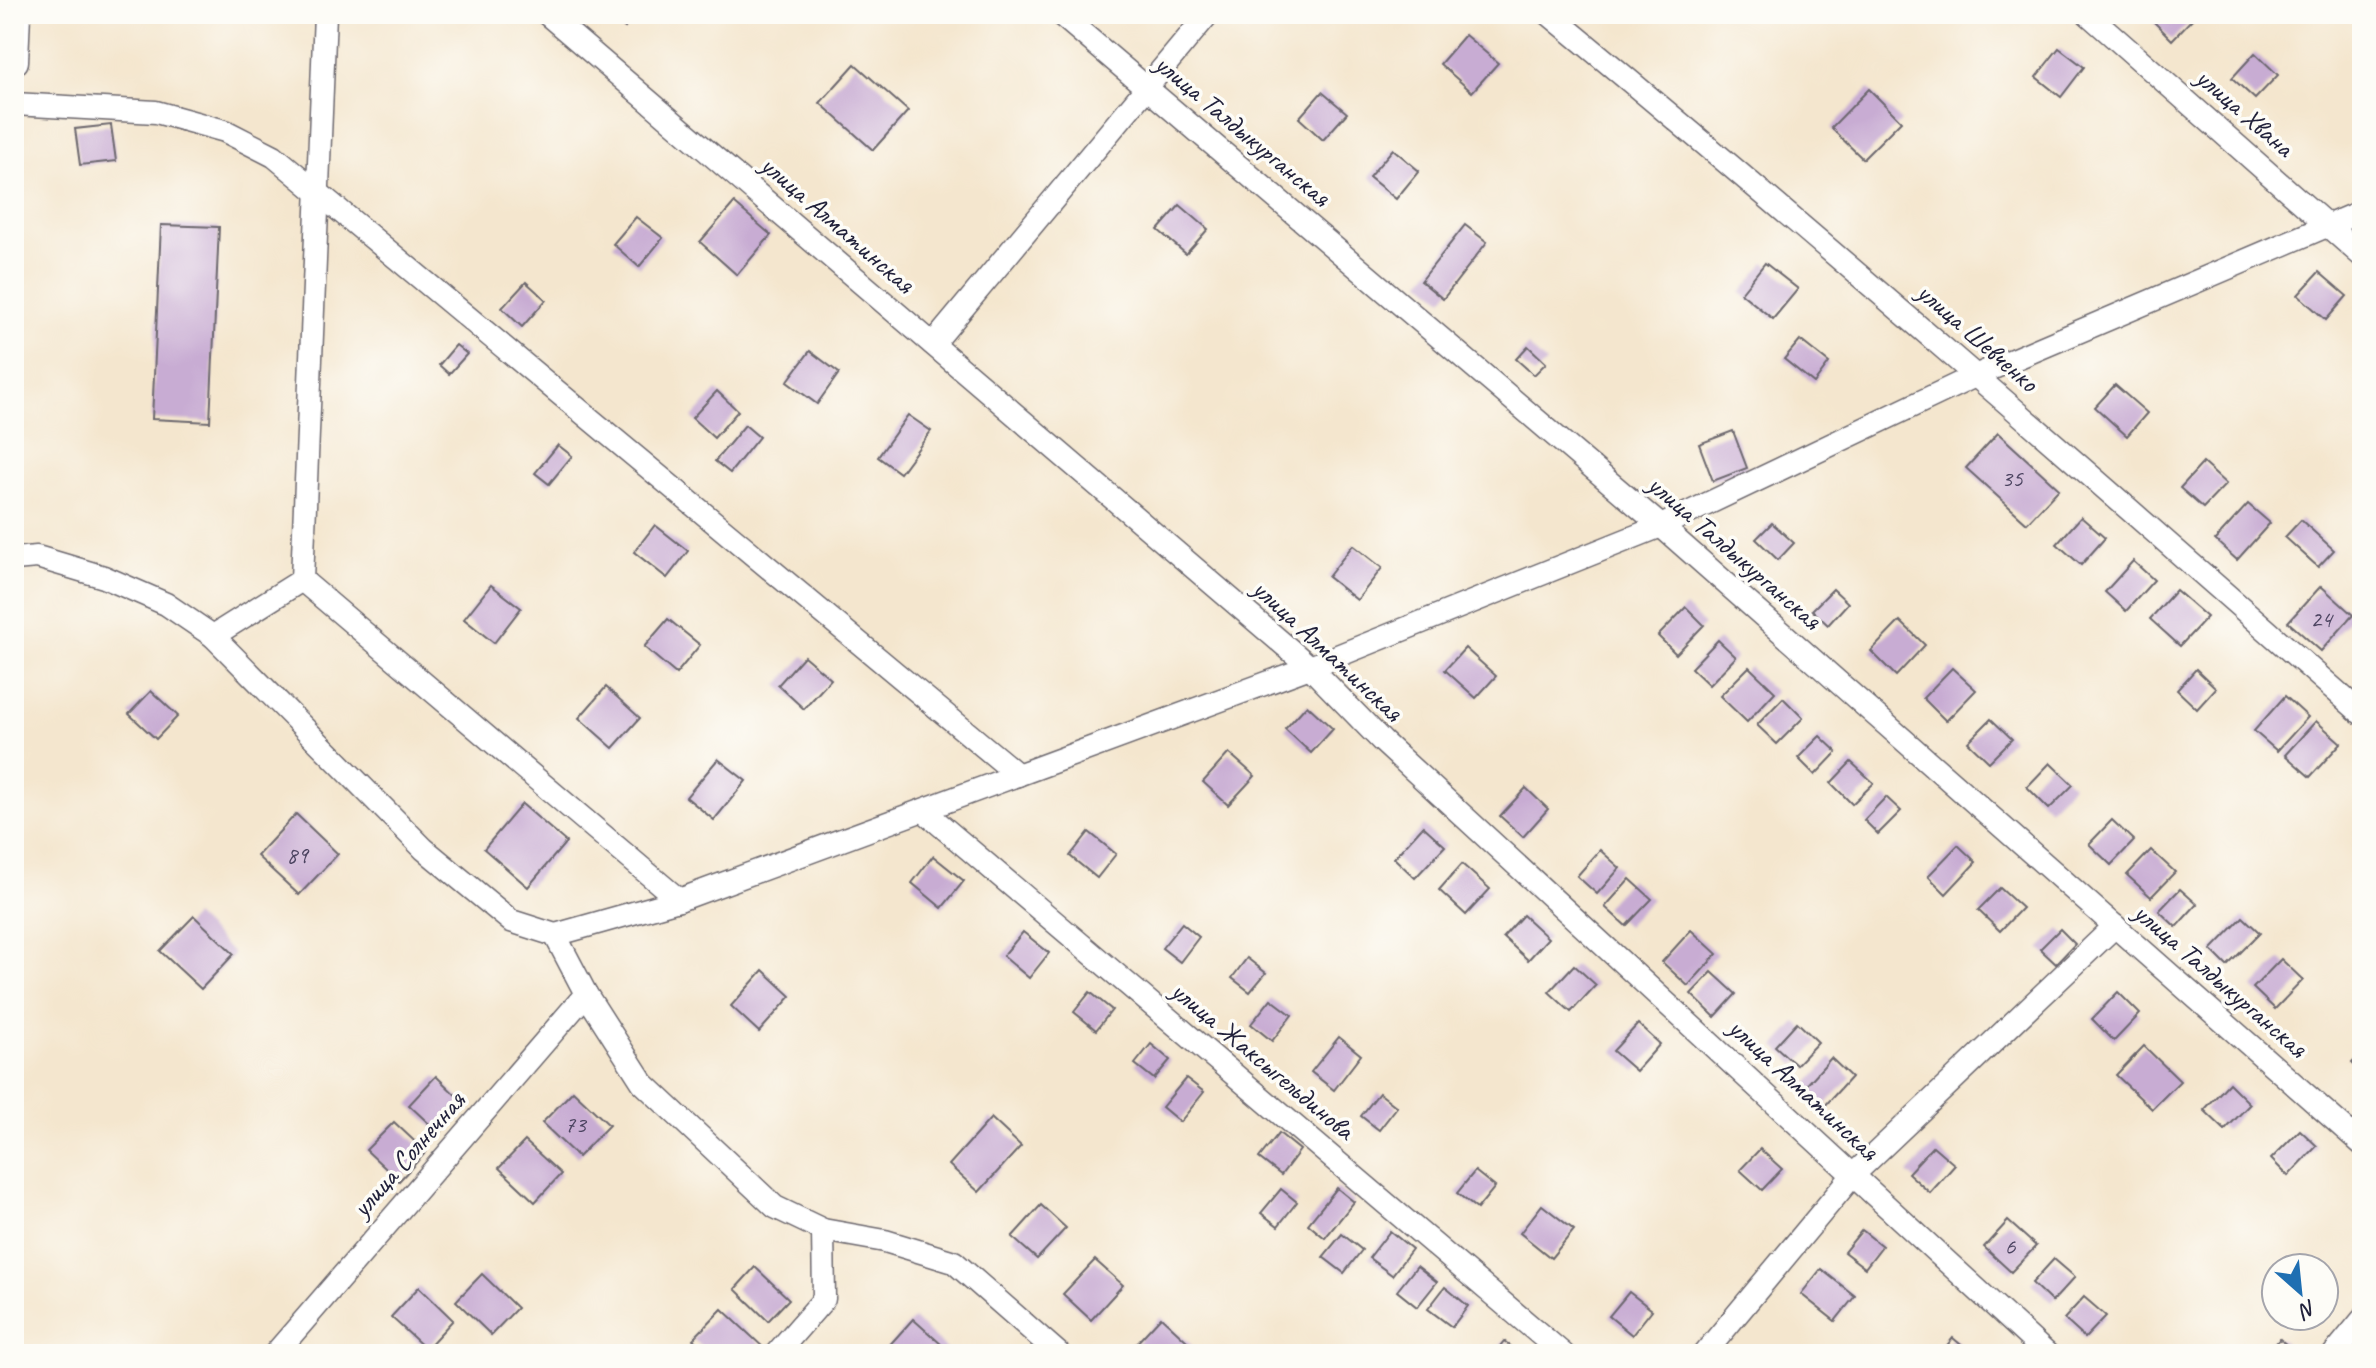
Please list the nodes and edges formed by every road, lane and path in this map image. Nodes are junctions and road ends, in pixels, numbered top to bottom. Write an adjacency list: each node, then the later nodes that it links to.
1 (16, 14): 8 (main road)
2 (325, 14): 11 (street)
3 (547, 14): 15 (street, улица Алматинская)
4 (1060, 14): 9 (street, улица Талдыкурганская)
5 (1208, 14): 9 (street)
6 (1549, 14): 16 (street, улица Шевченко)
7 (2088, 14): 13 (street, улица Хвана)
8 (14, 61)
9 (1146, 88): 15 (street); 17 (street, улица Талдыкурганская)
10 (14, 104): 11 (street)
11 (318, 192): 19 (street); 23 (street)
12 (2362, 211): 13 (street)
13 (2328, 225): 14 (street, улица Хвана); 16 (street)
14 (2362, 256)
15 (933, 344): 21 (street, улица Алматинская)
16 (1977, 375): 17 (street); 22 (street, улица Шевченко)
17 (1661, 526): 21 (street); 26 (street, улица Талдыкурганская)
18 (14, 559): 20 (street)
19 (302, 580): 20 (street); 25 (street)
20 (213, 636): 27 (street)
21 (1310, 667): 23 (street); 30 (street, улица Алматинская)
22 (2362, 714)
23 (1018, 775): 24 (street)
24 (924, 811): 25 (street); 36 (street, улица Жаксыгельдинова)
25 (679, 900): 27 (street)
26 (2115, 926): 29 (street, улица Талдыкурганская); 30 (street)
27 (555, 935): 28 (street)
28 (586, 994): 31 (street); 33 (street, улица Солнечная)
29 (2362, 1144)
30 (1853, 1175): 37 (street); 38 (street, улица Алматинская)
31 (823, 1230): 34 (street); 35 (street)
32 (2362, 1320): 39 (street)
33 (275, 1354)
34 (776, 1354)
35 (1059, 1354)
36 (1563, 1354)
37 (1704, 1354)
38 (2047, 1354)
39 (2334, 1354)

